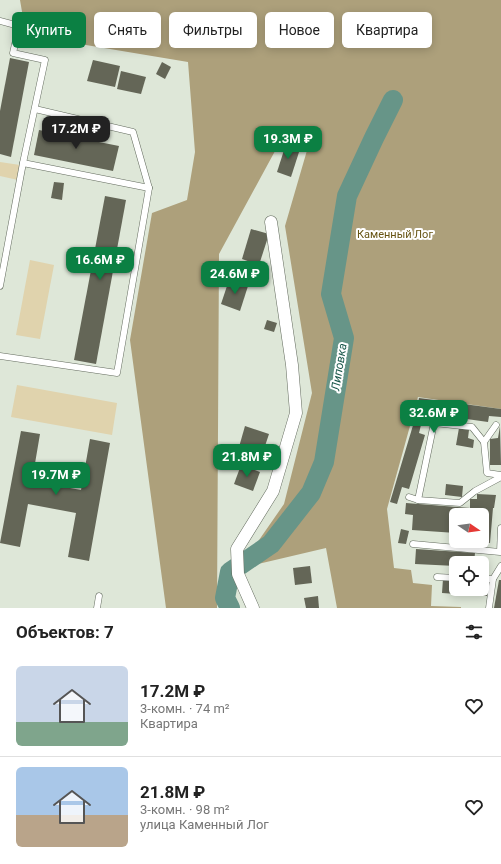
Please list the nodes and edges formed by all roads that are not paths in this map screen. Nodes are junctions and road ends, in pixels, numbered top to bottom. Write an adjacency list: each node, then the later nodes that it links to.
1 (0, 21): 2 (lane)
2 (34, 109): 3 (lane); 4 (lane)
3 (23, 163): 4 (lane); 6 (lane)
4 (149, 188): 7 (lane)
5 (271, 222): 23 (street)
6 (0, 286)
7 (0, 356)
8 (496, 425): 9 (lane)
9 (484, 442): 10 (lane); 12 (lane)
10 (501, 476): 12 (lane)
11 (409, 498): 12 (lane)
12 (418, 500)
13 (501, 528): 15 (lane)
14 (413, 544): 15 (lane)
15 (500, 552): 16 (lane)
16 (501, 566): 20 (lane)
17 (437, 577): 18 (lane)
18 (449, 578)
19 (489, 579): 20 (lane)
20 (493, 579): 24 (lane)
21 (99, 596): 22 (lane)
22 (97, 608)
23 (253, 608)
24 (489, 608)

